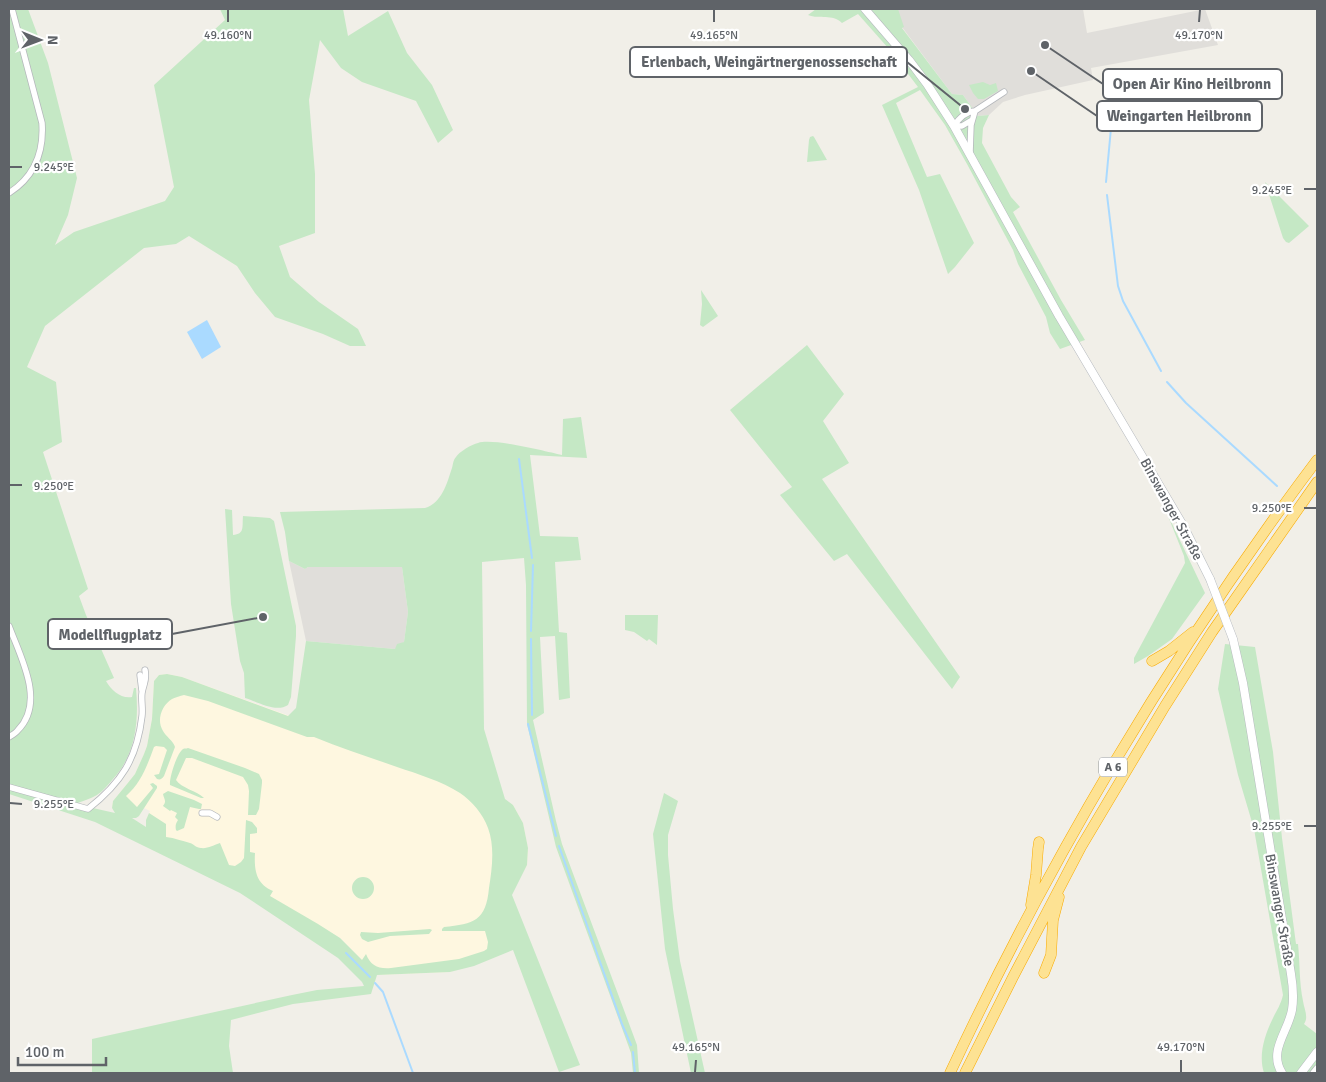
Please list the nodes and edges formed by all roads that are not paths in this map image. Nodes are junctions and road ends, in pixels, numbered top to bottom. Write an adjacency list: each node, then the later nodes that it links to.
1 (12, 9): 8 (street)
2 (865, 9): 6 (main road, Binswanger Straße)
3 (1004, 92): 4 (street)
4 (975, 111): 5 (street); 6 (street)
5 (972, 120): 6 (street); 7 (street)
6 (954, 126): 7 (main road, Binswanger Straße)
7 (970, 152): 29 (main road, Binswanger Straße, bridge)
8 (9, 193)
9 (1317, 460): 11 (highway, A 6)
10 (1317, 482): 22 (highway, A 6)
11 (1201, 624): 13 (highway); 23 (highway, A 6)
12 (9, 626): 17 (street)
13 (1152, 661)
14 (145, 670): 16 (street)
15 (140, 676): 16 (street)
16 (142, 692): 18 (street)
17 (9, 737)
18 (9, 787)
19 (202, 813): 20 (street)
20 (217, 817)
21 (1039, 842): 23 (highway)
22 (1064, 880): 24 (highway); 28 (highway, A 6)
23 (1030, 912): 27 (highway, A 6)
24 (1044, 973)
25 (1317, 1052): 30 (main road)
26 (1317, 1068): 31 (street)
27 (950, 1073)
28 (965, 1073)
29 (1282, 1073)
30 (1301, 1073)
31 (1313, 1073)

